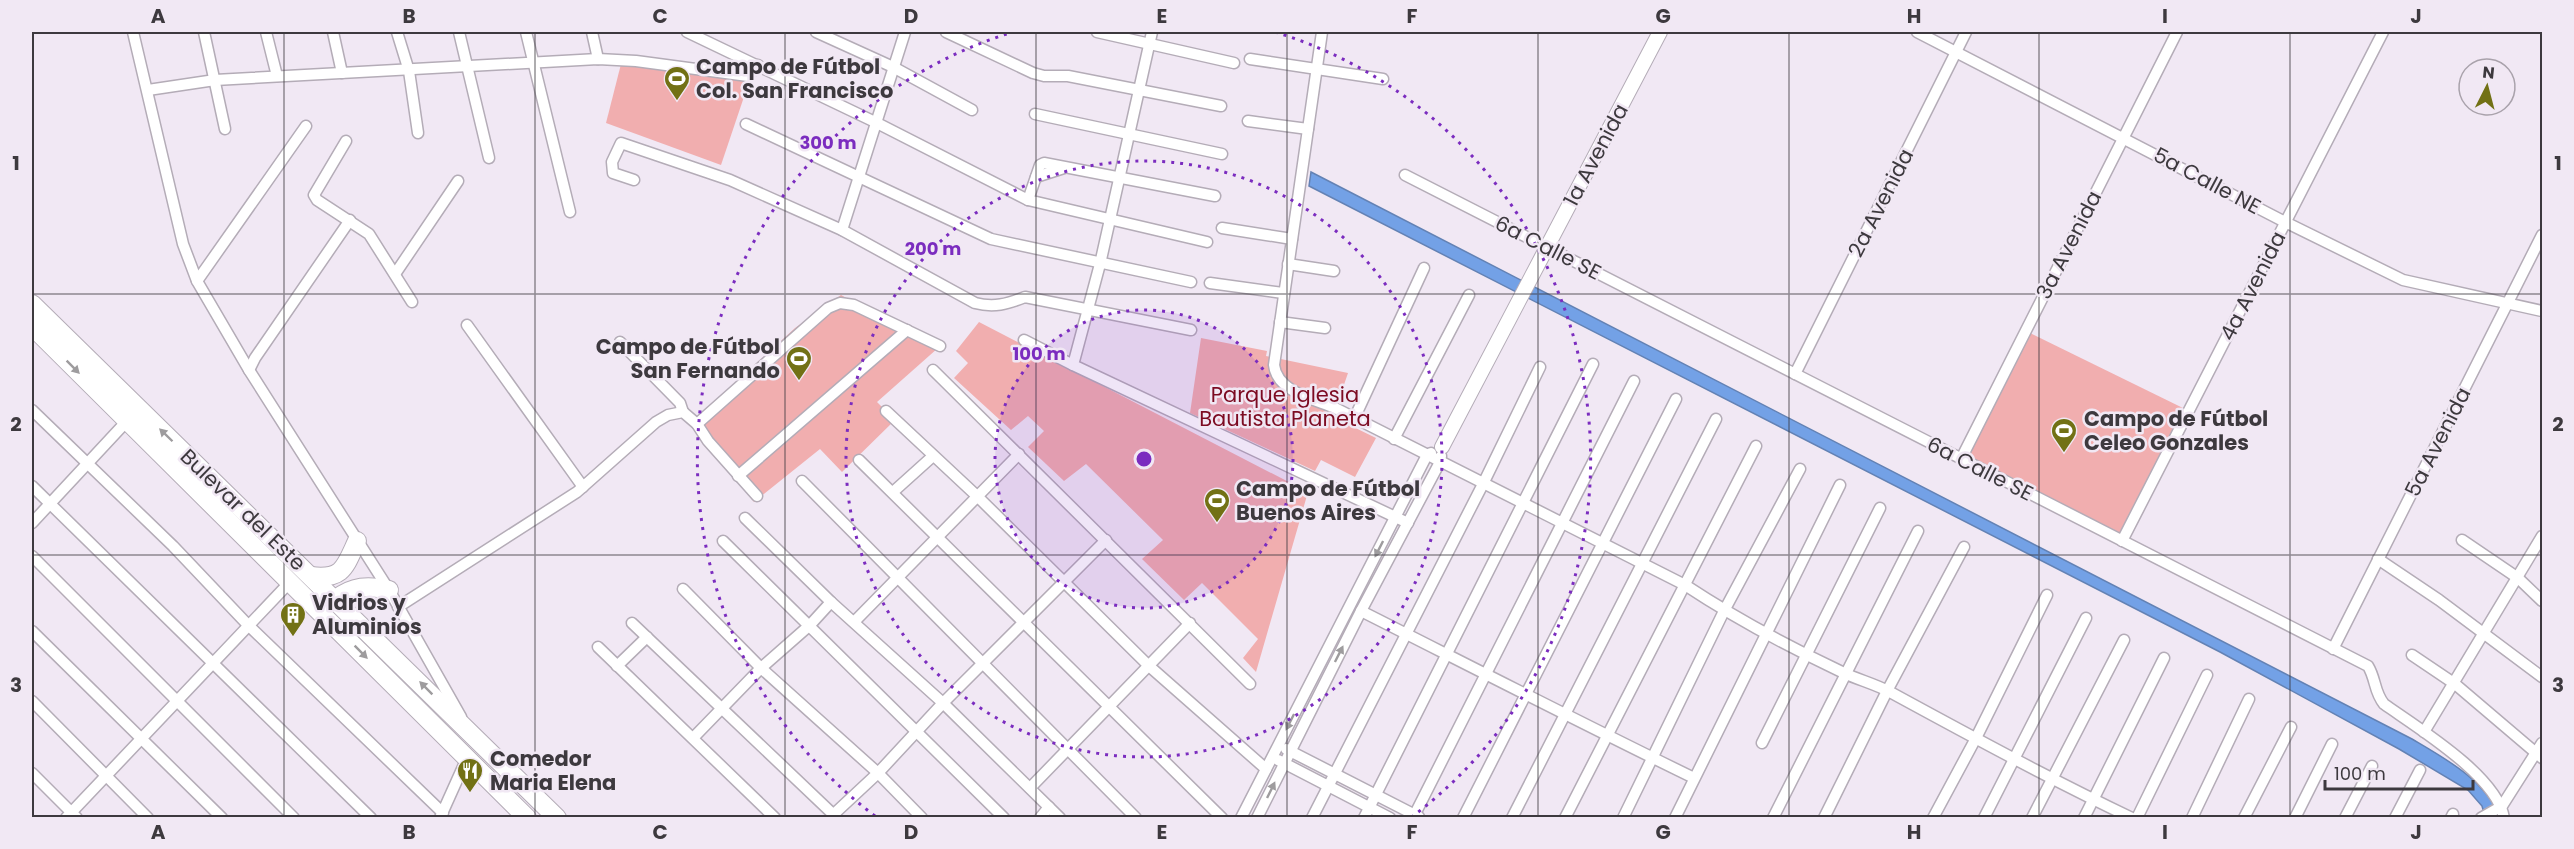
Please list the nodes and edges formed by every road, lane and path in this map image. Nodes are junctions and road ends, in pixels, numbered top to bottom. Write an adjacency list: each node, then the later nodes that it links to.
1 (133, 32): 36 (street)
2 (204, 32): 35 (street)
3 (266, 32): 33 (street)
4 (333, 32): 32 (street)
5 (397, 32): 31 (street)
6 (459, 32): 28 (street)
7 (526, 32): 26 (street)
8 (592, 32): 23 (street)
9 (687, 32): 27 (street)
10 (816, 32): 29 (street)
11 (905, 32): 29 (street)
12 (946, 32): 37 (street)
13 (1097, 32): 21 (street)
14 (1152, 32): 21 (street)
15 (1322, 32): 30 (street)
16 (1660, 32): 69 (street, 1a Avenida)
17 (1917, 32): 22 (street, 5a Calle NE)
18 (1966, 32): 22 (street, 2a Avenida)
19 (2177, 32): 49 (street, 3a Avenida)
20 (2383, 32): 63 (street, 4a Avenida)
21 (1149, 45): 25 (street); 37 (street)
22 (1956, 51): 49 (street, 5a Calle NE); 99 (street, 2a Avenida)
23 (598, 59): 26 (street); 27 (street)
24 (1250, 59): 30 (street)
25 (1234, 63)
26 (534, 65): 28 (street); 60 (street)
27 (758, 65): 42 (street)
28 (468, 67): 31 (street); 52 (street)
29 (893, 67): 39 (street); 42 (street)
30 (1317, 69): 34 (street); 46 (street)
31 (409, 70): 32 (street); 47 (street)
32 (342, 73): 33 (street)
33 (277, 76): 35 (street)
34 (1383, 79)
35 (215, 80): 36 (street); 45 (street)
36 (148, 90): 75 (street)
37 (1139, 90): 38 (street); 48 (street)
38 (1221, 106)
39 (972, 111)
40 (1035, 114): 48 (street)
41 (1248, 121): 46 (street)
42 (875, 122): 54 (street); 59 (street)
43 (746, 124): 54 (street)
44 (306, 126): 75 (street)
45 (225, 129)
46 (1308, 129): 67 (street)
47 (418, 133)
48 (1128, 134): 51 (street); 55 (street)
49 (2124, 138): 63 (street, 5a Calle NE); 115 (street, 3a Avenida)
50 (346, 141): 62 (street)
51 (1222, 154)
52 (489, 158)
53 (1405, 175): 69 (street, 6a Calle SE)
54 (858, 177): 65 (street); 70 (street)
55 (1118, 178): 58 (street); 59 (street); 61 (street)
56 (634, 180): 65 (street)
57 (458, 181): 74 (street)
58 (1215, 196)
59 (1028, 200): 61 (street)
60 (570, 212)
61 (1110, 219): 68 (street); 70 (street)
62 (350, 220): 74 (street); 97 (street)
63 (2285, 222): 82 (street, 5a Calle NE); 144 (street, 4a Avenida)
64 (1222, 228): 67 (street)
65 (842, 230): 83 (street)
66 (2542, 235): 82 (street, 5a Avenida)
67 (1292, 239): 71 (street)
68 (1207, 242)
69 (1547, 247): 99 (street, 6a Calle SE); 111 (street, 1a Avenida)
70 (1100, 264): 76 (street); 83 (street)
71 (1288, 264): 73 (street); 78 (street)
72 (1424, 268): 105 (street)
73 (1334, 271)
74 (395, 274): 80 (street)
75 (197, 281): 97 (street)
76 (1191, 282)
77 (1210, 283): 78 (street)
78 (1284, 293): 85 (street)
79 (1470, 295): 109 (street)
80 (412, 302)
81 (32, 304): 151 (highway, Bulevar del Este, one-way to 81)
82 (2508, 304): 84 (street, 5a Calle NE); 148 (street, 5a Avenida)
83 (1089, 309): 90 (street); 95 (street)
84 (2542, 311)
85 (1280, 322): 88 (street); 105 (street)
86 (467, 325): 125 (street)
87 (32, 326): 107 (highway, Bulevar del Este, one-way to 107)
88 (1325, 328)
89 (907, 330): 93 (street); 108 (street); 120 (street)
90 (1191, 330)
91 (1024, 340): 95 (street)
92 (620, 342): 104 (street)
93 (940, 346)
94 (1593, 364): 130 (street)
95 (1074, 365): 132 (street)
96 (1539, 367): 122 (street)
97 (249, 370): 142 (street)
98 (933, 370): 112 (street)
99 (1795, 374): 115 (street, 6a Calle SE)
100 (1634, 381): 136 (street)
101 (1676, 399): 145 (street)
102 (32, 410): 118 (street)
103 (886, 411): 114 (street)
104 (683, 412): 108 (street); 125 (street)
105 (1353, 419): 109 (street)
106 (1716, 419): 149 (street)
107 (126, 422): 118 (street); 154 (highway, Bulevar del Este)
108 (697, 424): 120 (street)
109 (1394, 439): 113 (street)
110 (1756, 446): 156 (street)
111 (1442, 447): 113 (street); 117 (street)
112 (1019, 454): 128 (street); 140 (street)
113 (1427, 455): 117 (street); 132 (street)
114 (933, 456): 126 (street); 128 (street)
115 (1961, 459): 144 (street, 6a Calle SE)
116 (859, 460): 126 (street)
117 (1440, 462): 122 (street); 135 (street)
118 (87, 463): 129 (street); 172 (street)
119 (1800, 469): 165 (street)
120 (738, 476): 127 (street)
121 (802, 481): 153 (street)
122 (1483, 484): 130 (street); 175 (street)
123 (1840, 485): 176 (street)
124 (32, 486): 129 (street)
125 (583, 487): 163 (street)
126 (893, 492): 139 (street)
127 (757, 496)
128 (978, 497): 139 (street); 155 (street)
129 (49, 504): 134 (street); 186 (street)
130 (1523, 504): 136 (street); 182 (street)
131 (1880, 508): 183 (street)
132 (1396, 516): 135 (street); 216 (street, one-way to 216)
133 (745, 518): 162 (street)
134 (32, 523)
135 (1408, 523): 164 (street)
136 (1561, 523): 145 (street); 191 (street)
137 (1918, 531): 192 (street)
138 (2542, 536): 152 (street)
139 (939, 537): 153 (street); 169 (street)
140 (1106, 540): 155 (street); 171 (street)
141 (2462, 540): 152 (street)
142 (357, 541): 150 (highway); 158 (street)
143 (723, 541): 173 (street)
144 (2122, 541): 181 (street, 6a Calle SE)
145 (1601, 543): 149 (street); 198 (street)
146 (1964, 547): 197 (street)
147 (32, 556): 201 (street)
148 (2378, 559): 177 (street); 181 (street, 5a Avenida)
149 (1642, 563): 156 (street); 205 (street)
150 (342, 571): 151 (highway); 160 (highway)
151 (311, 576): 160 (highway, Bulevar del Este)
152 (2518, 578): 161 (street); 177 (street)
153 (898, 579): 168 (street); 187 (street)
154 (290, 582): 167 (highway, Bulevar del Este); 172 (street)
155 (1063, 583): 169 (street); 189 (street)
156 (1684, 585): 165 (street); 210 (street)
157 (683, 589): 190 (street)
158 (388, 590): 160 (highway); 163 (street)
159 (2047, 595): 213 (street)
160 (336, 599): 167 (highway); 208 (highway, Bulevar del Este, one-way to 160)
161 (2542, 601)
162 (831, 602): 168 (street); 173 (street)
163 (398, 607): 208 (street)
164 (1362, 611): 175 (street); 218 (street, one-way to 164)
165 (1724, 611): 176 (street); 222 (street)
166 (2086, 618): 223 (street)
167 (328, 619): 221 (highway, Bulevar del Este, one-way to 221)
168 (854, 622): 202 (street)
169 (1024, 622): 187 (street); 203 (street)
170 (632, 623): 178 (street)
171 (1190, 623): 189 (street); 195 (street)
172 (248, 625): 186 (street); 241 (street)
173 (810, 625): 190 (street); 207 (street)
174 (32, 631): 212 (street)
175 (1405, 633): 182 (street); 230 (street)
176 (1767, 633): 183 (street); 233 (street)
177 (2484, 633): 194 (street); 196 (street)
178 (647, 638): 188 (street); 204 (street)
179 (2124, 640): 232 (street)
180 (598, 647): 188 (street)
181 (2333, 649): 209 (street, 6a Calle SE)
182 (1446, 653): 191 (street); 236 (street)
183 (1806, 654): 192 (street); 214 (street)
184 (2412, 655): 196 (street)
185 (2164, 658): 237 (street)
186 (211, 663): 201 (street); 249 (street)
187 (983, 663): 202 (street); 217 (street)
188 (617, 666): 211 (street)
189 (1149, 666): 203 (street); 226 (street)
190 (761, 668): 204 (street); 229 (street)
191 (1486, 672): 198 (street); 244 (street)
192 (1845, 674): 197 (street); 268 (street)
193 (2207, 675): 275 (street)
194 (2542, 677)
195 (1250, 684)
196 (2455, 684): 209 (street); 219 (street)
197 (1887, 690): 213 (street); 269 (street)
198 (1525, 694): 205 (street); 263 (street)
199 (2249, 699): 276 (street)
200 (32, 701): 231 (street)
201 (176, 701): 212 (street); 248 (street)
202 (943, 703): 207 (street); 235 (street)
203 (1110, 707): 217 (street); 258 (street)
204 (722, 708): 211 (street); 243 (street)
205 (1564, 715): 210 (street); 264 (street)
206 (2291, 727): 277 (street)
207 (918, 731): 229 (street); 254 (street)
208 (470, 732): 251 (highway, Bulevar del Este)
209 (2424, 732): 239 (street, 6a Calle SE)
210 (1607, 736): 222 (street); 265 (street)
211 (694, 737): 252 (street)
212 (141, 738): 231 (street); 247 (street)
213 (1976, 738): 223 (street); 270 (street)
214 (1762, 743)
215 (2332, 744): 278 (street)
216 (1278, 745): 218 (street); 220 (street)
217 (1070, 749): 235 (street); 257 (street)
218 (1290, 751): 224 (street); 230 (street)
219 (2541, 751): 239 (street)
220 (1273, 757): 224 (street); 226 (street)
221 (467, 758): 241 (street); 250 (highway, Bulevar del Este)
222 (1653, 758): 233 (street); 266 (street)
223 (2016, 758): 232 (street); 271 (street)
224 (1284, 763): 234 (street); 260 (street, one-way to 224)
225 (2372, 765): 279 (street)
226 (1266, 769): 259 (street)
227 (2420, 770): 280 (street)
228 (32, 773): 242 (street)
229 (878, 773): 243 (street); 253 (street)
230 (1334, 774): 234 (street); 236 (street)
231 (105, 775): 242 (street); 246 (street)
232 (2053, 777): 237 (street); 272 (street)
233 (1694, 778): 267 (street)
234 (1328, 786): 240 (street); 261 (street)
235 (1030, 788): 238 (street)
236 (1375, 795): 240 (street); 244 (street)
237 (2093, 799): 273 (street); 274 (street)
238 (1049, 807): 255 (street); 256 (street)
239 (2501, 811): 245 (street)
240 (1367, 812): 262 (street)
241 (442, 815)
242 (71, 816)
243 (836, 816)
244 (1416, 817)
245 (2482, 817)
246 (148, 818)
247 (222, 818)
248 (294, 818)
249 (371, 818)
250 (527, 818)
251 (557, 818)
252 (775, 818)
253 (922, 818)
254 (1004, 818)
255 (1040, 818)
256 (1060, 818)
257 (1136, 818)
258 (1222, 818)
259 (1241, 818)
260 (1257, 818)
261 (1312, 818)
262 (1390, 818)
263 (1463, 818)
264 (1512, 818)
265 (1565, 818)
266 (1623, 818)
267 (1675, 818)
268 (1773, 818)
269 (1824, 818)
270 (1933, 818)
271 (1984, 818)
272 (2032, 818)
273 (2084, 818)
274 (2132, 818)
275 (2137, 818)
276 (2192, 818)
277 (2244, 818)
278 (2295, 818)
279 (2346, 818)
280 (2395, 818)

